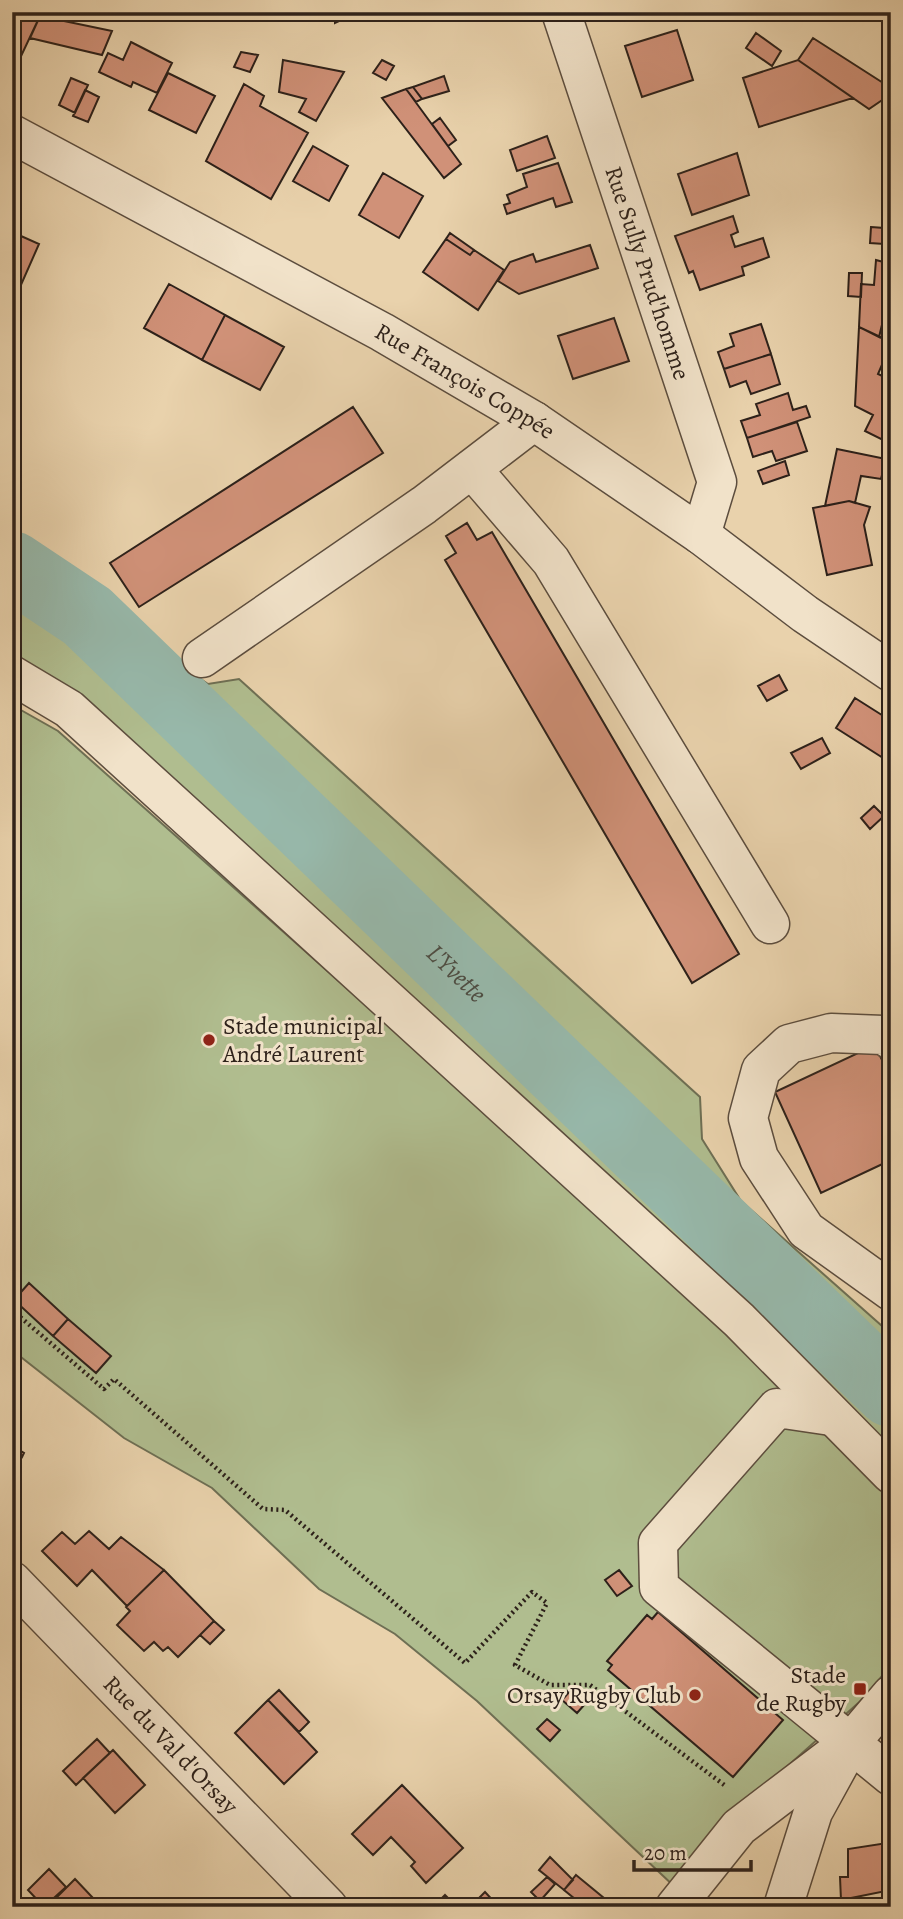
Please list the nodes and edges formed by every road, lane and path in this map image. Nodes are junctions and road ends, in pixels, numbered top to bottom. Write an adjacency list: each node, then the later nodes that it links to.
1 (561, 12): 5 (street, Rue Sully Prud'homme)
2 (12, 134): 3 (street, Rue François Coppée)
3 (534, 421): 4 (street); 5 (street, Rue François Coppée)
4 (472, 469): 6 (street); 9 (street)
5 (701, 535): 7 (street, Rue François Coppée)
6 (202, 658)
7 (891, 672)
8 (12, 675): 13 (street)
9 (770, 924)
10 (891, 1040): 11 (street)
11 (891, 1291)
12 (12, 1310): 19 (path)
13 (831, 1416): 14 (street); 17 (street)
14 (891, 1474)
15 (12, 1581): 20 (street, Rue du Val d'Orsay)
16 (891, 1695): 17 (street)
17 (852, 1741): 18 (street); 19 (street); 22 (street)
18 (891, 1776)
19 (765, 1807): 21 (street)
20 (328, 1907)
21 (676, 1907)
22 (783, 1907)

